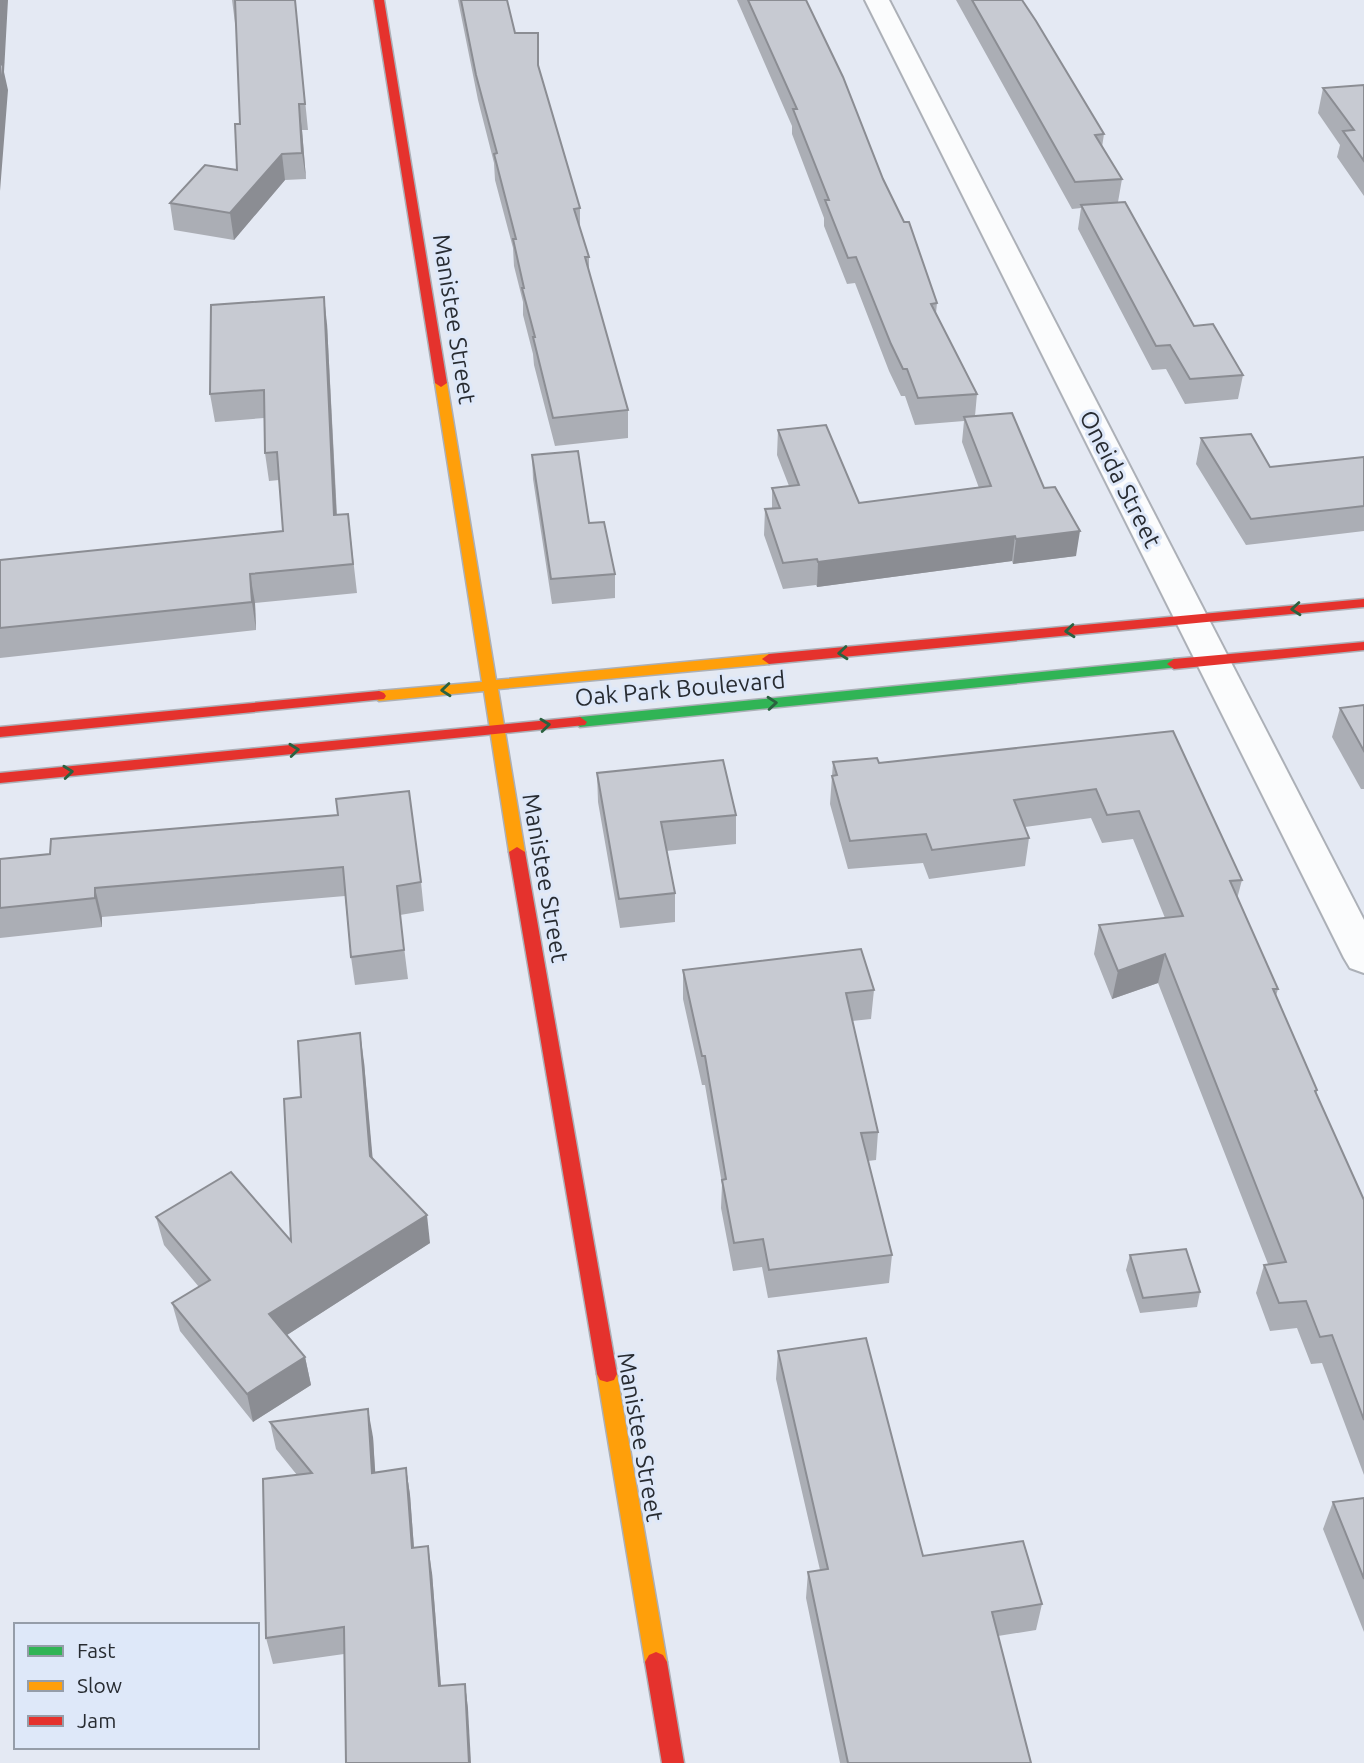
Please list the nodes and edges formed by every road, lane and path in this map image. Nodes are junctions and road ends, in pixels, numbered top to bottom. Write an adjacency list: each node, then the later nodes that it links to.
1 (379, 0): 7 (street, Manistee Street)
2 (877, 0): 4 (street, Oneida Street)
3 (1364, 603): 4 (street, Oak Park Boulevard, one-way to 4)
4 (1191, 620): 6 (street, Oneida Street); 7 (street, Oak Park Boulevard, one-way to 7)
5 (1364, 646): 6 (street, Oak Park Boulevard)
6 (1212, 661): 8 (street, Oak Park Boulevard, one-way to 6); 11 (street, Oneida Street)
7 (490, 686): 8 (street, Manistee Street); 9 (street, Oak Park Boulevard, one-way to 9)
8 (498, 730): 10 (street, Oak Park Boulevard, one-way to 8); 12 (street, Manistee Street)
9 (0, 732)
10 (0, 778)
11 (1364, 958)
12 (673, 1763)

